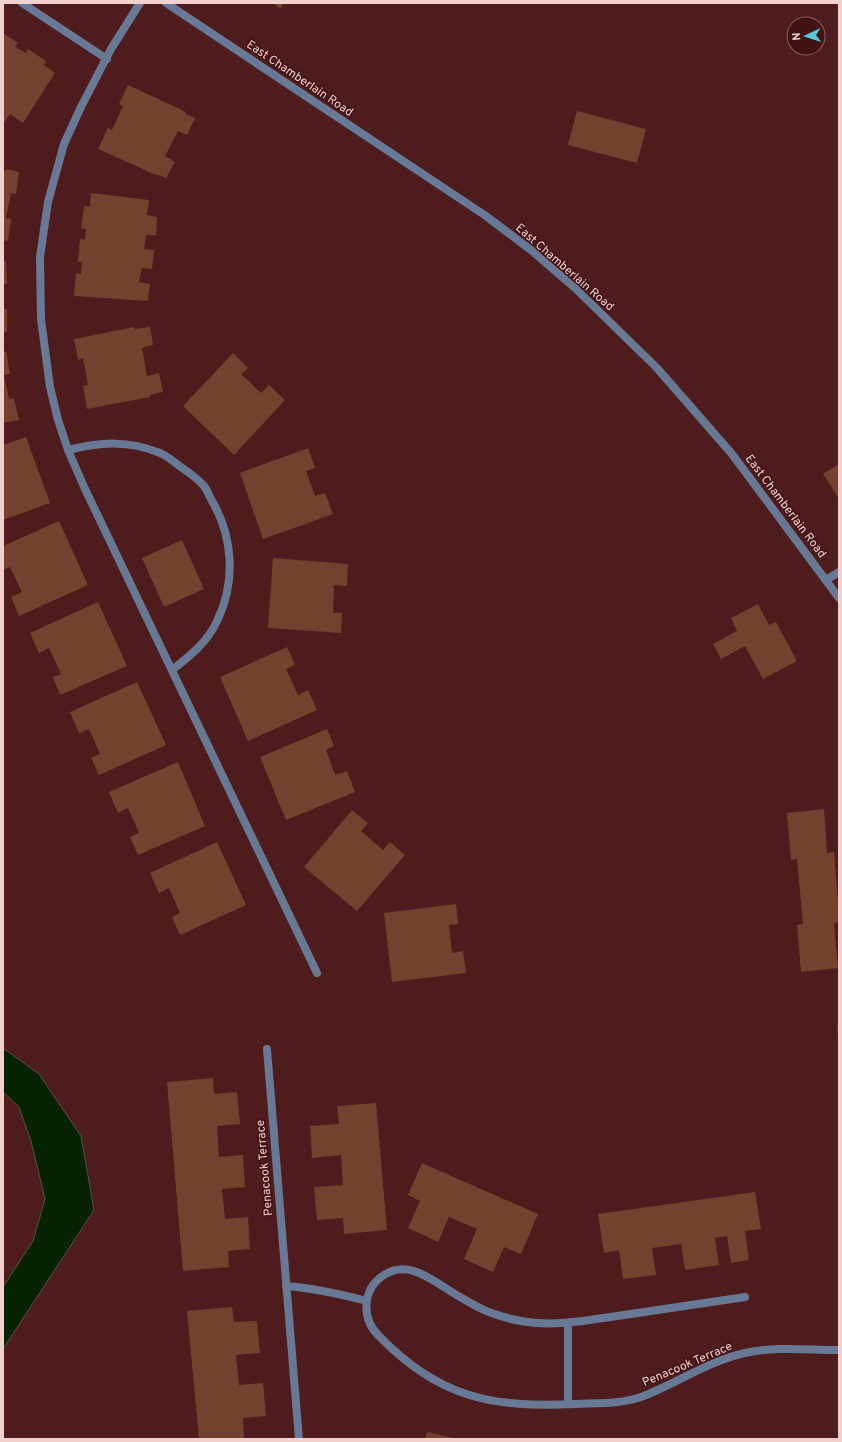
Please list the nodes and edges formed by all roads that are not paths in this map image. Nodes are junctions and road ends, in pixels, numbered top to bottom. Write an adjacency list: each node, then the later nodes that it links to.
1 (22, 3): 4 (street)
2 (140, 3): 4 (street)
3 (166, 3): 7 (street, East Chamberlain Road)
4 (107, 58): 5 (street)
5 (68, 450): 9 (street); 9 (street)
6 (839, 572): 7 (street)
7 (826, 580): 8 (street, East Chamberlain Road)
8 (839, 598)
9 (172, 670): 10 (street)
10 (317, 973)
11 (267, 1049): 12 (street, Penacook Terrace)
12 (286, 1286): 14 (street); 18 (street, Penacook Terrace)
13 (745, 1297): 15 (street)
14 (366, 1301): 15 (street); 17 (street, Penacook Terrace)
15 (568, 1323): 17 (street)
16 (839, 1350): 17 (street, Penacook Terrace)
17 (568, 1404)
18 (299, 1439)

